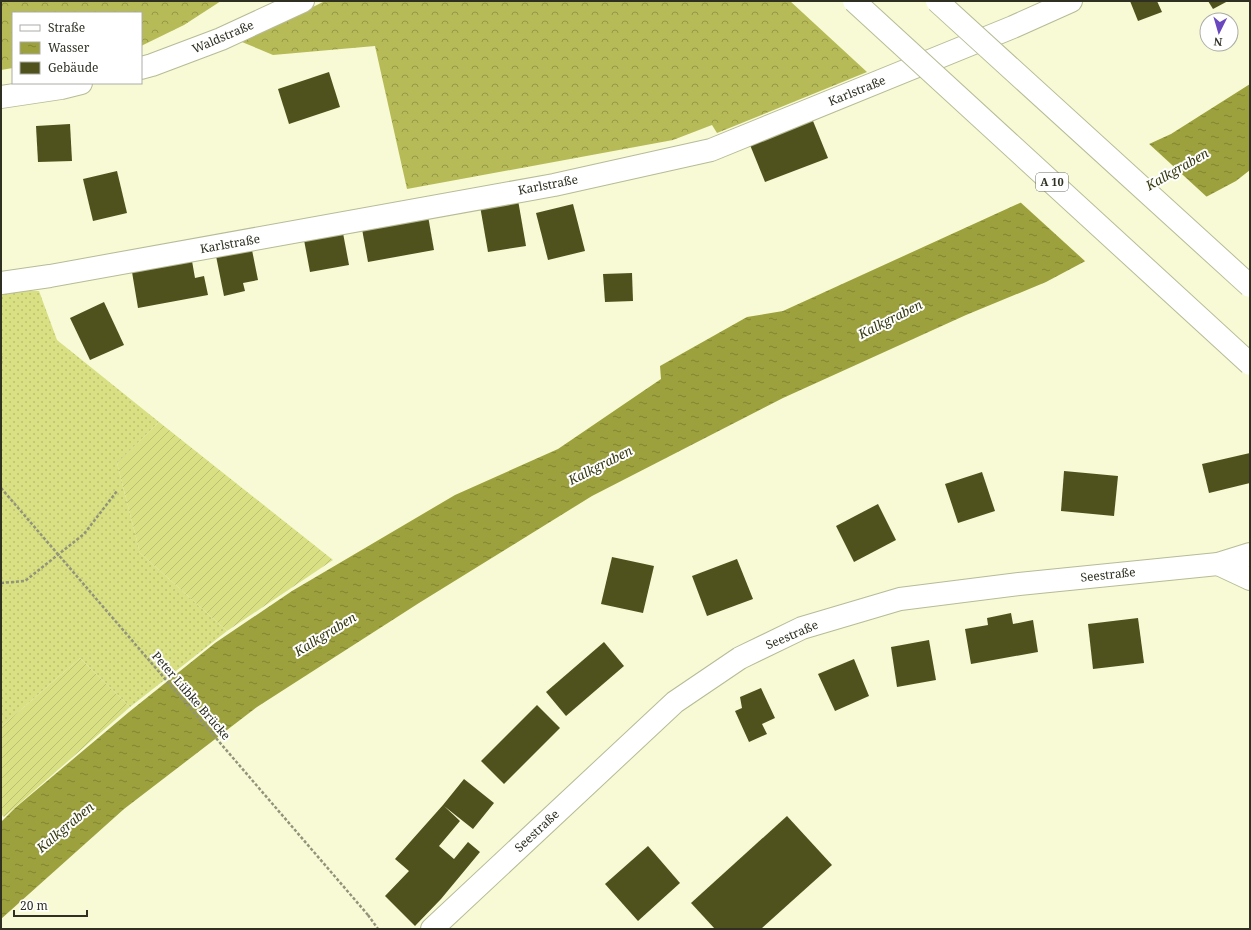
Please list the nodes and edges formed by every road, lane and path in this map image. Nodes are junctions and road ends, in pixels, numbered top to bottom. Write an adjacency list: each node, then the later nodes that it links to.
1 (304, 1): 5 (main road, Waldstraße)
2 (854, 1): 11 (main road, A 10, bridge)
3 (937, 1): 9 (main road, bridge)
4 (1071, 1): 8 (main road, Karlstraße)
5 (142, 68)
6 (77, 84): 7 (main road)
7 (1, 97)
8 (1, 283)
9 (1250, 286)
10 (1, 356): 12 (path)
11 (1250, 364)
12 (1, 366)
13 (1, 488): 19 (path, Peter Lübke Brücke, bridge)
14 (117, 491): 18 (path)
15 (1250, 554): 16 (main road, Seestraße)
16 (1218, 564): 17 (main road); 20 (main road, Seestraße)
17 (1250, 578)
18 (1, 583)
19 (378, 929)
20 (432, 929)

